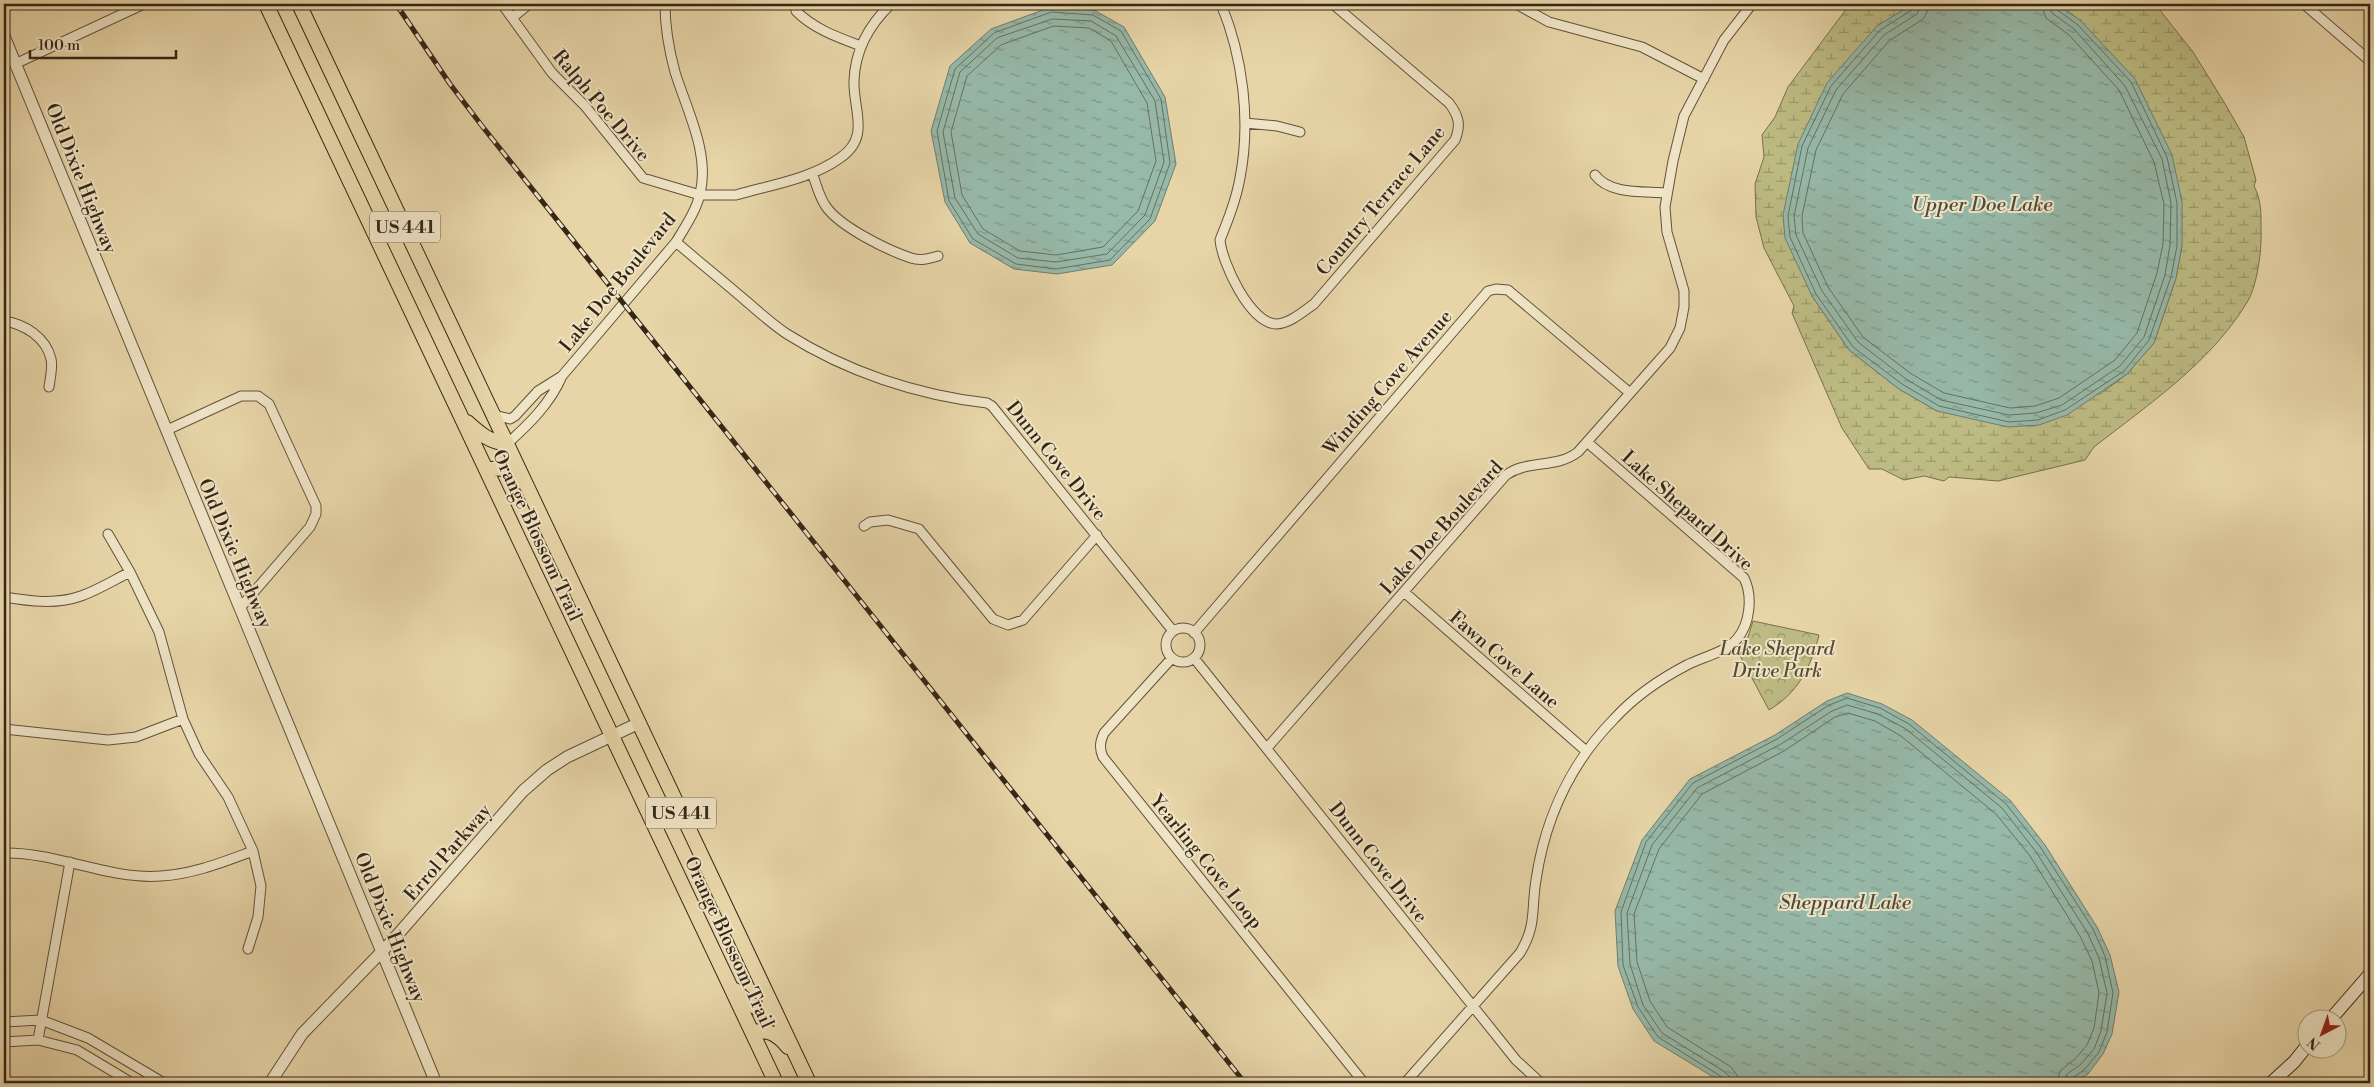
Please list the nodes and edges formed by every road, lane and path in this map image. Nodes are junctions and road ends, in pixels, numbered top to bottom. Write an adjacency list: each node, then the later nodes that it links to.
1 (144, 4): 18 (street)
2 (266, 4): 33 (main road, Orange Blossom Trail / US 441)
3 (299, 4): 32 (main road, Orange Blossom Trail / US 441)
4 (502, 4): 14 (street, Ralph Poe Drive)
5 (529, 4): 14 (street)
6 (665, 4): 25 (street, Lake Doe Boulevard)
7 (891, 4): 16 (street, Ralph Poe Drive)
8 (1220, 4): 20 (street)
9 (1333, 4): 20 (street, Country Terrace Lane)
10 (1516, 4): 19 (street)
11 (1752, 4): 19 (street, Lake Doe Boulevard)
12 (2304, 4): 17 (street)
13 (796, 11): 16 (street)
14 (512, 18): 25 (street, Ralph Poe Drive)
15 (4, 36): 18 (street, Old Dixie Highway)
16 (861, 46): 22 (street, Ralph Poe Drive)
17 (2370, 60)
18 (15, 64): 34 (street, Old Dixie Highway)
19 (1704, 79): 24 (street, Lake Doe Boulevard)
20 (1245, 123): 21 (street)
21 (1300, 132)
22 (812, 173): 25 (street, Ralph Poe Drive); 27 (street)
23 (1596, 175): 24 (street)
24 (1666, 193): 31 (street, Lake Doe Boulevard)
25 (700, 195): 26 (street, Lake Doe Boulevard)
26 (676, 242): 29 (street, Lake Doe Boulevard); 41 (street, Dunn Cove Drive)
27 (938, 256)
28 (4, 321): 30 (street)
29 (562, 376): 32 (street, Lake Doe Boulevard); 36 (street, Lake Doe Boulevard)
30 (50, 388)
31 (1630, 394): 35 (street, Lake Doe Boulevard); 47 (street, Winding Cove Avenue)
32 (491, 410): 36 (main road, Orange Blossom Trail / US 441)
33 (462, 417): 36 (main road); 37 (main road, Orange Blossom Trail / US 441)
34 (166, 430): 45 (street, Old Dixie Highway); 45 (street)
35 (1588, 442): 43 (street, Lake Doe Boulevard); 55 (street, Lake Shepard Drive)
36 (507, 444): 38 (main road, Orange Blossom Trail / US 441)
37 (487, 470): 38 (main road); 53 (main road, Orange Blossom Trail / US 441)
38 (528, 488): 51 (main road, Orange Blossom Trail / US 441)
39 (864, 526): 41 (street)
40 (108, 534): 42 (street)
41 (1097, 535): 46 (street, Dunn Cove Drive)
42 (130, 572): 44 (street); 50 (street)
43 (1404, 592): 54 (street, Lake Doe Boulevard); 55 (street, Fawn Cove Lane)
44 (4, 597)
45 (240, 608): 60 (street, Old Dixie Highway)
46 (1173, 631): 47 (street); 48 (street)
47 (1194, 633): 49 (street)
48 (1172, 658): 49 (street); 79 (street, Yearling Cove Loop)
49 (1194, 658): 54 (street, Dunn Cove Drive)
50 (183, 719): 52 (street); 56 (street)
51 (639, 723): 53 (street, Errol Parkway); 65 (main road, Orange Blossom Trail / US 441)
52 (4, 729)
53 (612, 736): 60 (street, Errol Parkway); 62 (main road, Orange Blossom Trail / US 441)
54 (1267, 748): 63 (street, Dunn Cove Drive)
55 (1586, 751): 63 (street, Lake Shepard Drive)
56 (253, 851): 58 (street); 59 (street)
57 (4, 853): 58 (street)
58 (70, 862): 66 (street)
59 (248, 949)
60 (382, 952): 75 (street, Errol Parkway); 76 (street, Old Dixie Highway)
61 (2370, 974): 64 (main road)
62 (730, 986): 65 (main road); 68 (main road, Orange Blossom Trail / US 441)
63 (1473, 1006): 80 (street); 81 (street, Dunn Cove Drive)
64 (2339, 1010)
65 (775, 1011): 71 (main road, Orange Blossom Trail / US 441)
66 (41, 1020): 67 (street); 69 (street); 74 (street)
67 (4, 1022)
68 (752, 1032): 71 (main road); 77 (main road, Orange Blossom Trail / US 441)
69 (38, 1040): 70 (street); 73 (street)
70 (4, 1042)
71 (796, 1055): 78 (main road, Orange Blossom Trail / US 441)
72 (2296, 1060): 82 (main road)
73 (132, 1083)
74 (164, 1083)
75 (270, 1083)
76 (436, 1083)
77 (776, 1083)
78 (809, 1083)
79 (1364, 1083)
80 (1405, 1083)
81 (1541, 1083)
82 (2271, 1083)

